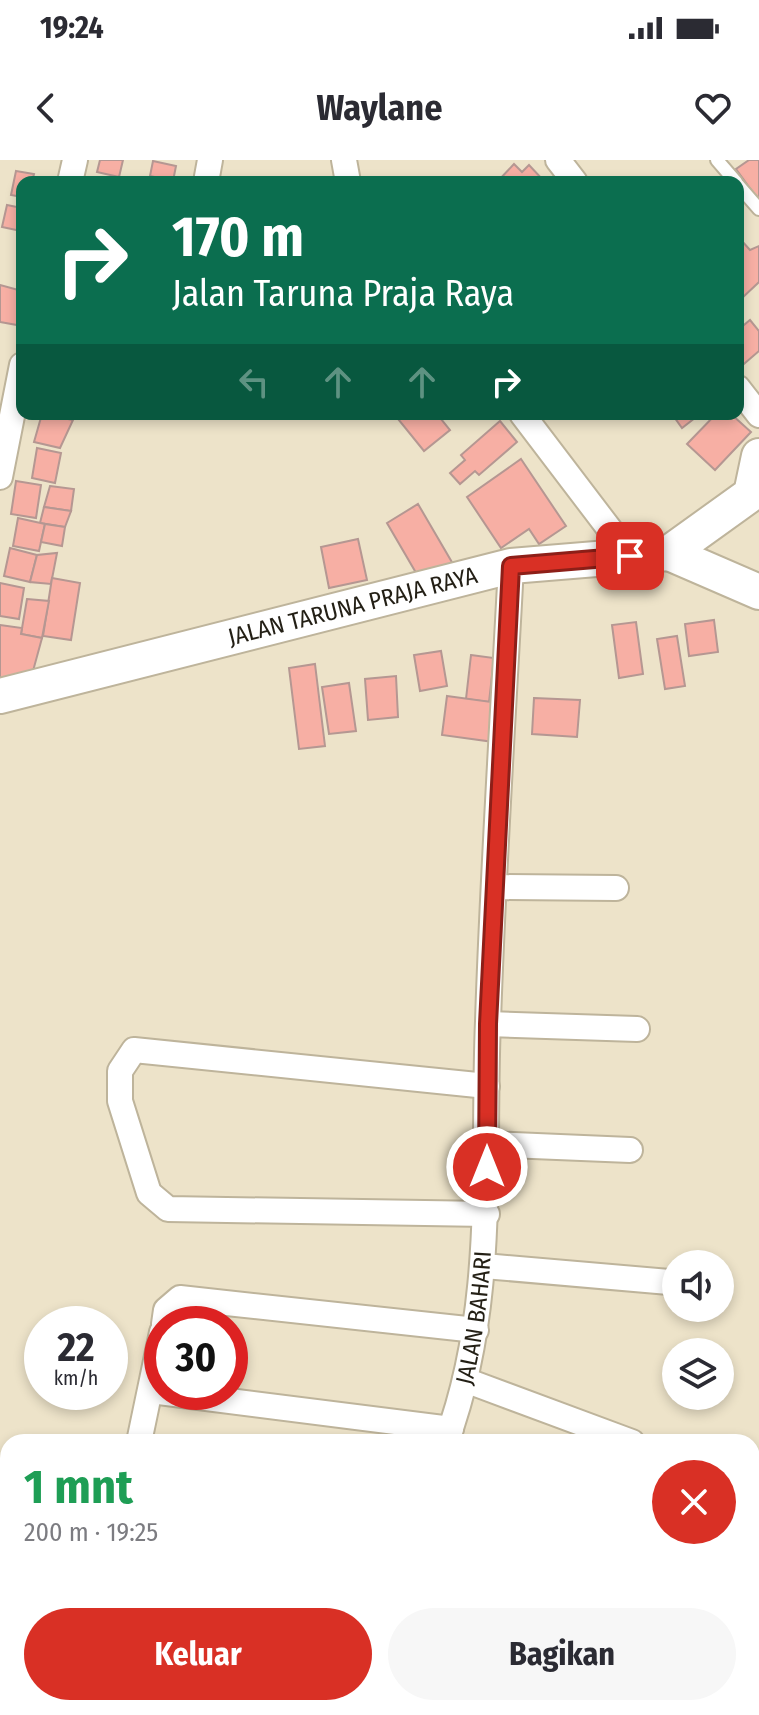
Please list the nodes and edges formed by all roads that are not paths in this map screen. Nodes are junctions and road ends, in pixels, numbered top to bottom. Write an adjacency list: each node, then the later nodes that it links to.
1 (558, 160): 3 (street)
2 (717, 160): 4 (lane)
3 (570, 176)
4 (731, 176)
5 (744, 191): 6 (lane)
6 (759, 209)
7 (16, 396): 12 (street)
8 (744, 396): 9 (street)
9 (759, 415)
10 (527, 420): 15 (street)
11 (759, 456): 13 (street)
12 (0, 477)
13 (755, 505): 14 (street)
14 (669, 553): 15 (street, JALAN TARUNA PRAJA RAYA); 17 (street)
15 (630, 556): 16 (street, JALAN TARUNA PRAJA RAYA)
16 (511, 566): 18 (street, JALAN TARUNA PRAJA RAYA); 19 (street, JALAN BAHARI)
17 (759, 592)
18 (0, 696)
19 (494, 887): 20 (street); 21 (street, JALAN BAHARI)
20 (616, 888)
21 (488, 1024): 22 (street); 23 (street, JALAN BAHARI)
22 (637, 1029)
23 (487, 1086): 24 (street, JALAN BAHARI); 26 (street)
24 (487, 1144): 25 (street); 26 (street, JALAN BAHARI)
25 (630, 1150)
26 (487, 1214): 27 (street, JALAN BAHARI)
27 (484, 1266): 28 (street); 30 (street, JALAN BAHARI)
28 (662, 1281)
29 (171, 1306): 30 (street)
30 (476, 1330): 31 (street, JALAN BAHARI)
31 (465, 1380): 36 (street, JALAN BAHARI); 37 (street)
32 (248, 1406): 35 (street)
33 (147, 1410): 34 (street)
34 (141, 1434)
35 (435, 1434)
36 (449, 1434)
37 (610, 1434)

